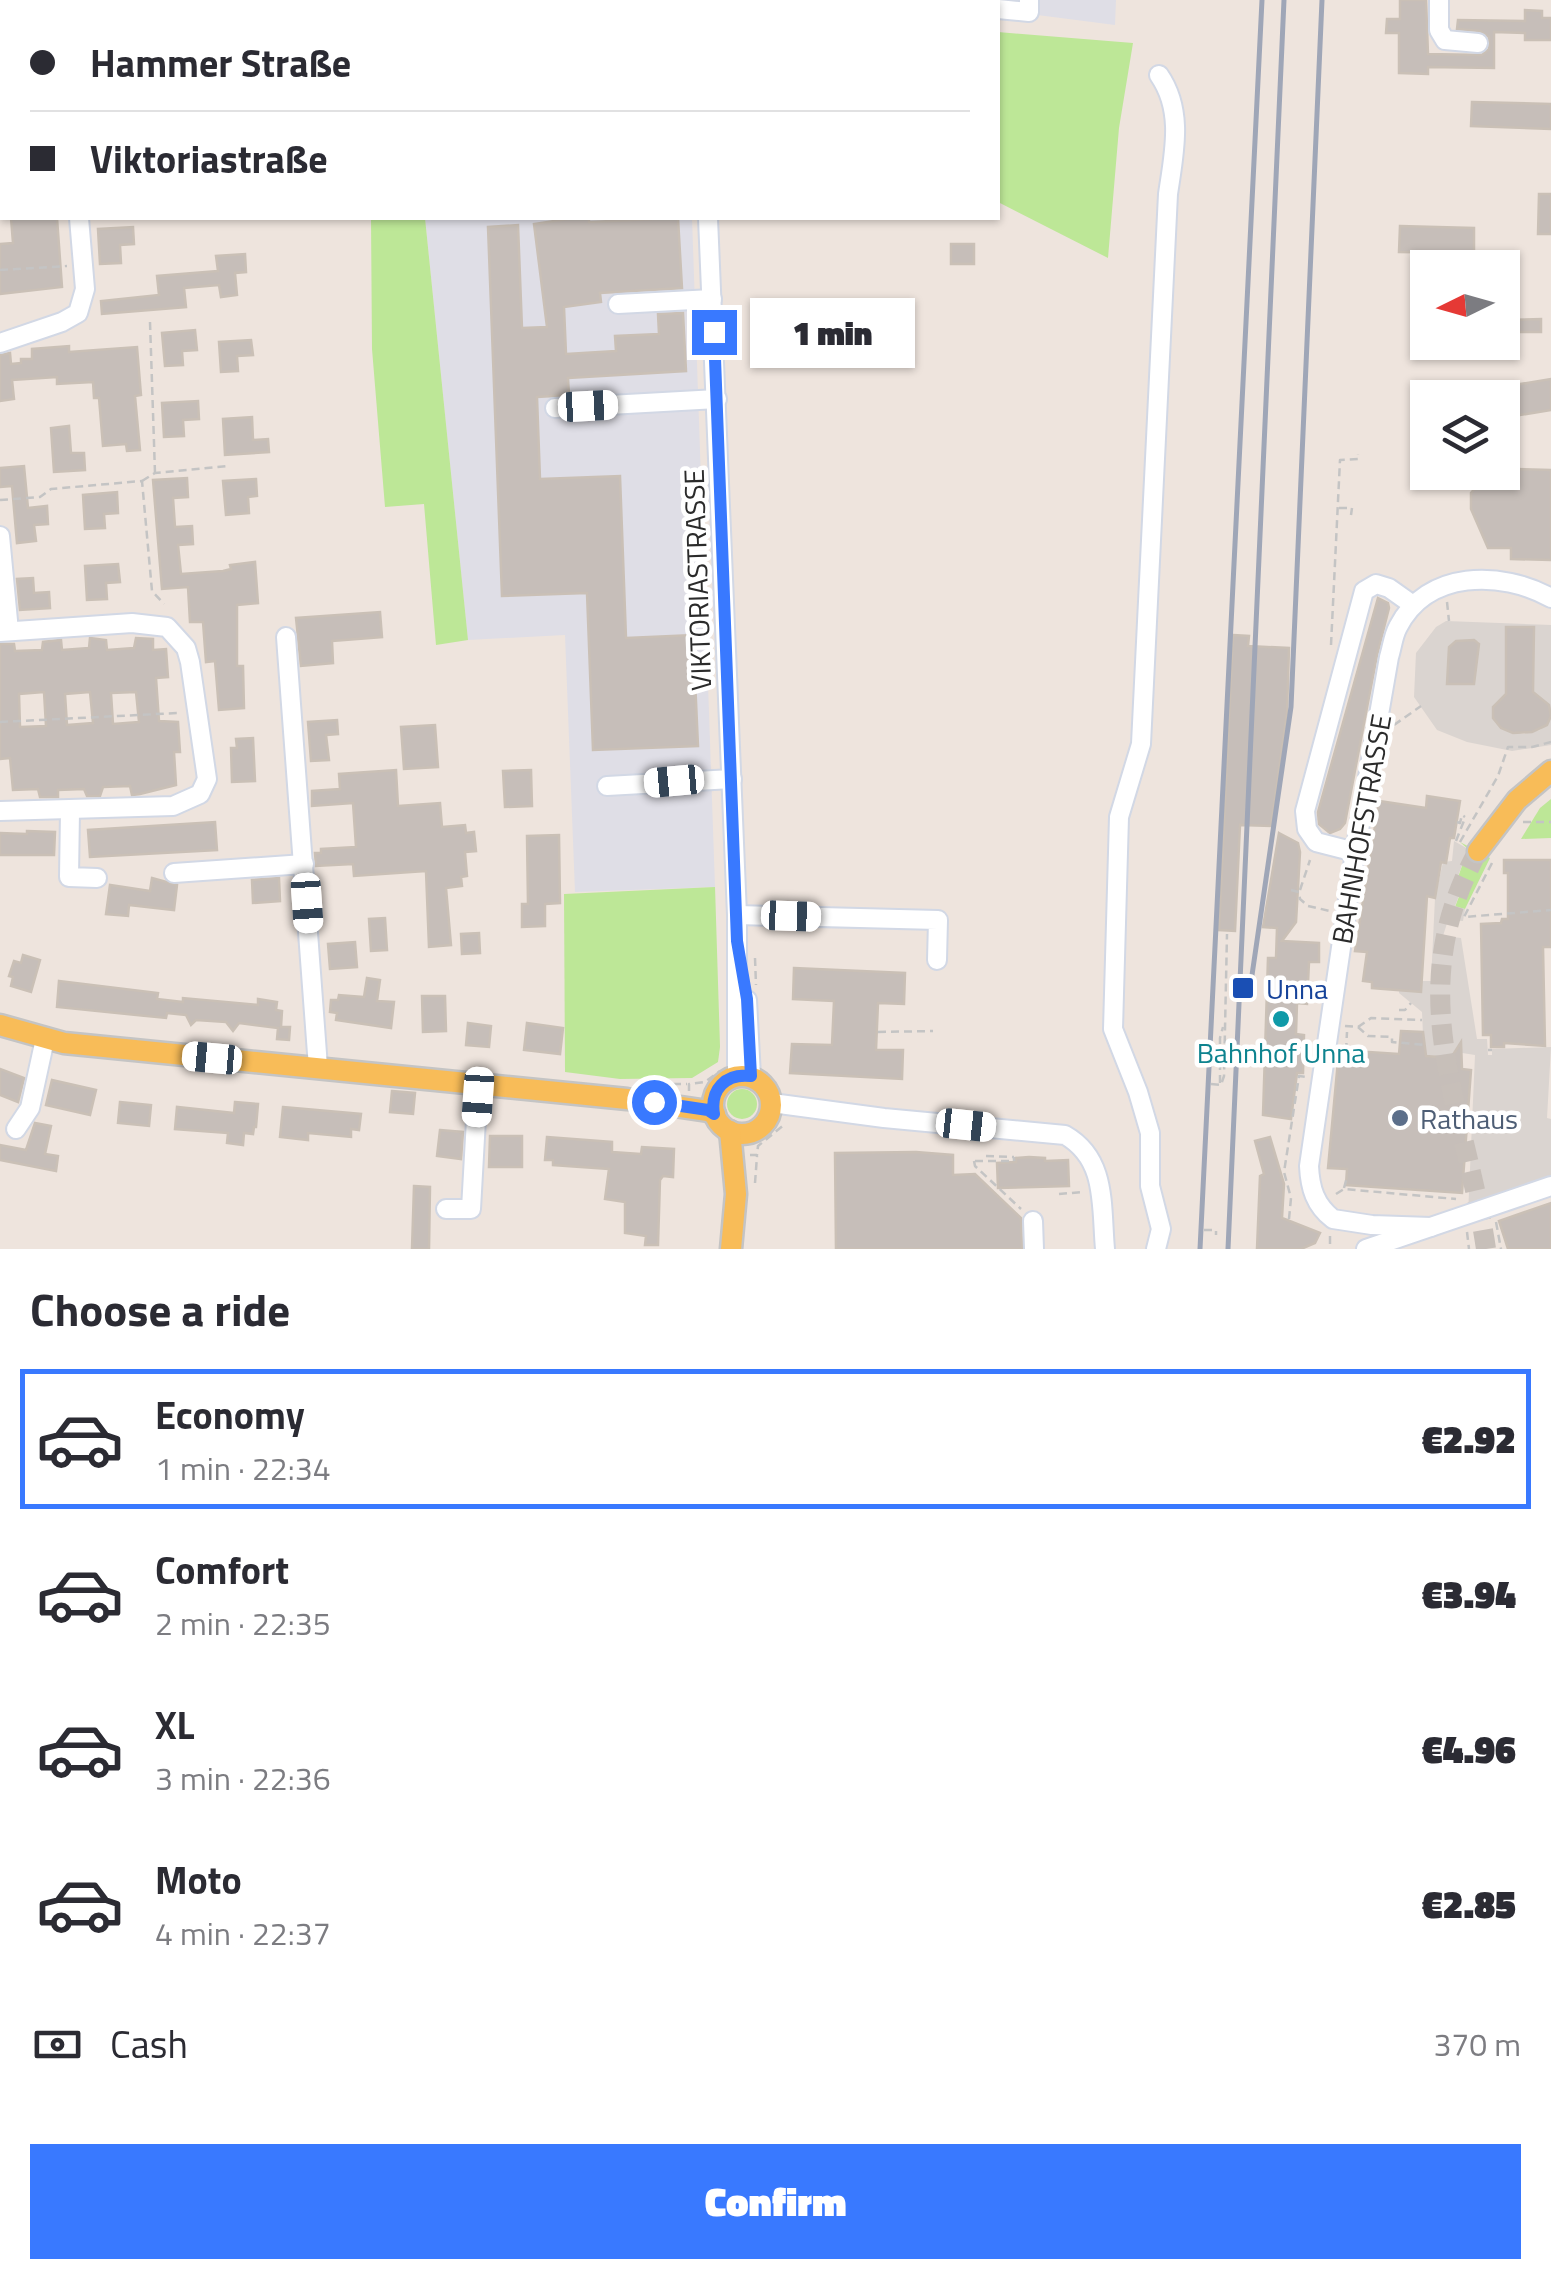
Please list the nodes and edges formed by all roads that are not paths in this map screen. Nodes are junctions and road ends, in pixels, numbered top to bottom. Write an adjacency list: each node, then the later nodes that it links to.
1 (1030, 0): 3 (street)
2 (1439, 0): 4 (street)
3 (1000, 5)
4 (1478, 44)
5 (1159, 75): 49 (street)
6 (79, 220): 10 (street)
7 (708, 220): 8 (street, VIKTORIASTRASSE)
8 (712, 299): 9 (street); 11 (street, VIKTORIASTRASSE)
9 (618, 304)
10 (0, 342)
11 (717, 399): 12 (street); 19 (street, VIKTORIASTRASSE)
12 (554, 408)
13 (0, 536): 16 (street)
14 (1551, 598): 15 (street)
15 (1412, 606): 24 (street, BAHNHOFSTRASSE); 24 (street)
16 (5, 631): 22 (street)
17 (286, 637): 25 (street)
18 (1551, 771): 23 (main road)
19 (732, 779): 20 (street); 28 (street, VIKTORIASTRASSE)
20 (607, 786)
21 (0, 811): 22 (street)
22 (70, 811): 27 (street)
23 (1472, 849)
24 (1355, 852): 45 (street, BAHNHOFSTRASSE)
25 (304, 864): 26 (street); 32 (street)
26 (174, 873)
27 (98, 878)
28 (737, 915): 29 (street); 33 (street, VIKTORIASTRASSE)
29 (937, 960)
30 (0, 1026): 31 (main road)
31 (45, 1038): 32 (main road); 38 (street)
32 (318, 1067): 34 (main road)
33 (732, 1077): 35 (main road); 36 (main road); 37 (main road)
34 (478, 1084): 35 (main road); 43 (street)
35 (627, 1098): 37 (main road)
36 (772, 1103): 40 (main road); 48 (street)
37 (714, 1114): 39 (main road)
38 (16, 1129)
39 (730, 1131): 40 (main road); 42 (main road)
40 (751, 1133): 42 (main road)
41 (1551, 1186): 45 (street, BAHNHOFSTRASSE)
42 (736, 1194): 46 (main road)
43 (446, 1210)
44 (1033, 1221): 47 (street)
45 (1431, 1227): 50 (street, BAHNHOFSTRASSE)
46 (732, 1249)
47 (1034, 1249)
48 (1106, 1249)
49 (1156, 1249)
50 (1367, 1249)

